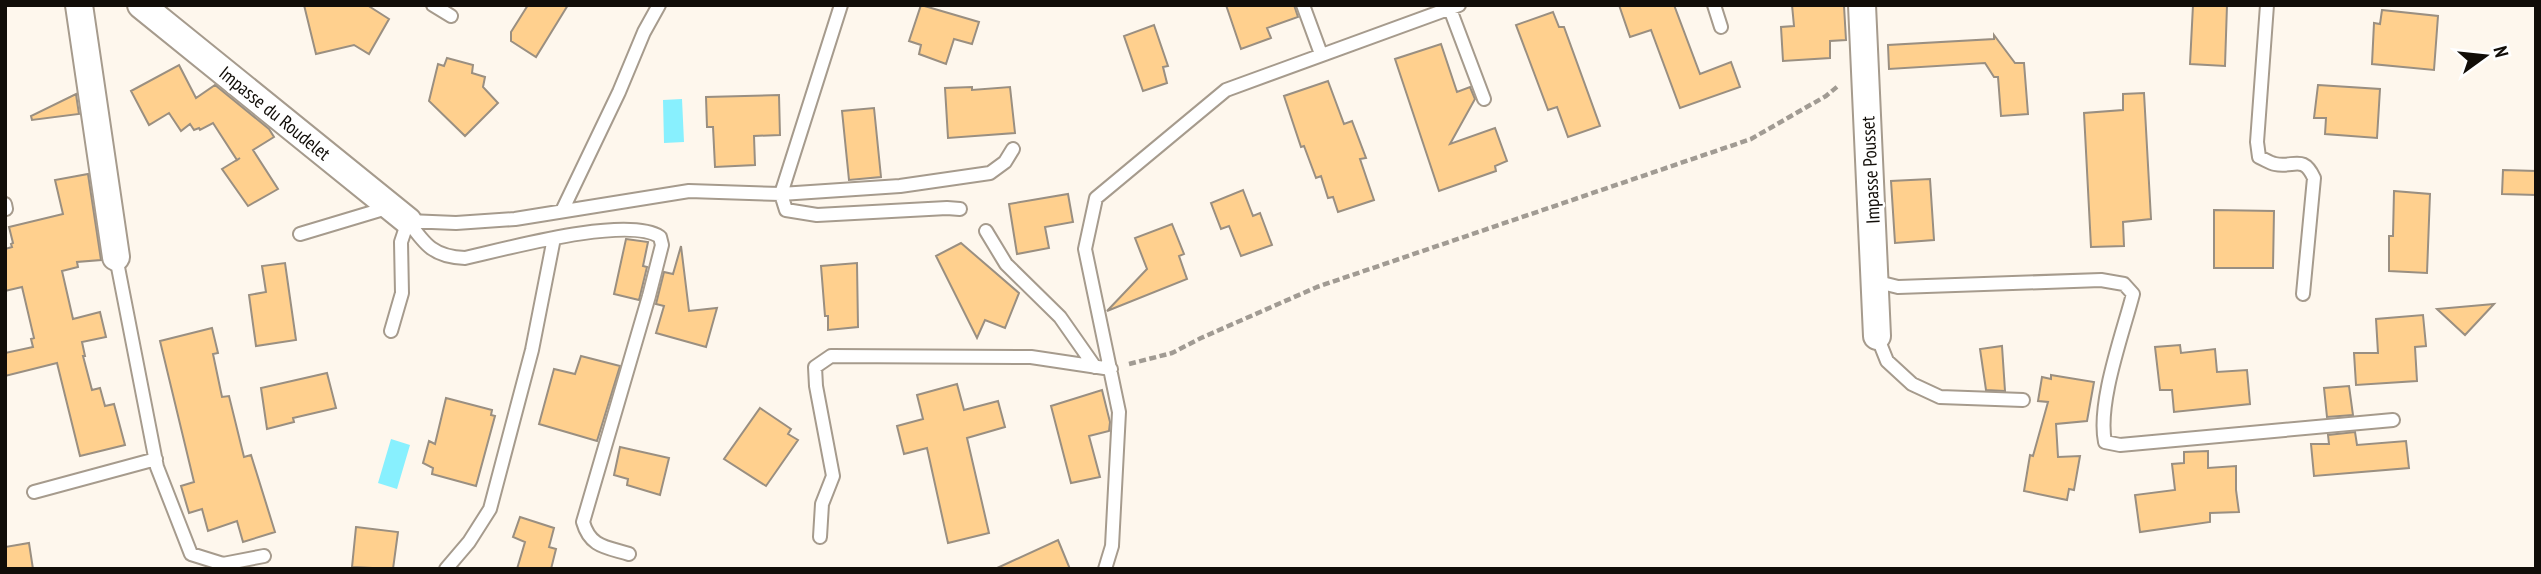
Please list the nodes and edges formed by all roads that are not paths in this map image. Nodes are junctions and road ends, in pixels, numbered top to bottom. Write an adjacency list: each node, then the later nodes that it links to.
1 (79, 5): 23 (street)
2 (141, 5): 19 (street, Impasse du Roudelet)
3 (433, 5): 11 (lane)
4 (659, 5): 18 (lane)
5 (841, 5): 16 (lane)
6 (1303, 5): 13 (lane)
7 (1714, 5): 12 (lane)
8 (1862, 5): 24 (street, Impasse Pousset)
9 (2267, 5): 25 (lane)
10 (1455, 7): 13 (lane); 14 (lane)
11 (451, 16)
12 (1721, 27)
13 (1321, 54): 29 (lane)
14 (1485, 99)
15 (1013, 149): 16 (lane)
16 (781, 194): 17 (lane); 18 (lane)
17 (960, 209)
18 (562, 211): 19 (lane)
19 (399, 214): 21 (lane); 22 (lane); 26 (lane)
20 (986, 231): 28 (lane)
21 (300, 234)
22 (554, 238): 35 (lane); 37 (lane)
23 (116, 257): 32 (lane)
24 (1874, 281): 27 (street, Impasse Pousset); 31 (lane)
25 (2303, 294)
26 (391, 331)
27 (1877, 335): 30 (lane)
28 (1096, 367): 29 (lane); 34 (lane)
29 (1111, 369): 38 (lane)
30 (2023, 400)
31 (2393, 421)
32 (156, 459): 33 (lane); 36 (lane)
33 (34, 492)
34 (820, 537)
35 (629, 554)
36 (264, 555)
37 (446, 569)
38 (1105, 569)

